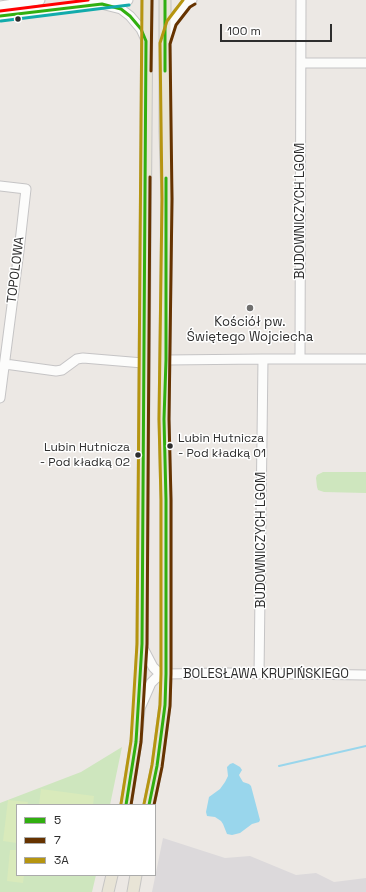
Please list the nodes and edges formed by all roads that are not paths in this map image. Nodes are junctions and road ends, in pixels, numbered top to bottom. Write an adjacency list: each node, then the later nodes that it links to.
1 (40, 0): 8 (street)
2 (128, 0): 7 (street)
3 (148, 0): 10 (main road)
4 (165, 0): 11 (main road)
5 (192, 0): 11 (street)
6 (301, 0): 12 (street, BUDOWNICZYCH LGOM)
7 (102, 4): 9 (street); 10 (street)
8 (0, 6)
9 (0, 16)
10 (146, 41): 20 (main road)
11 (164, 43): 18 (main road)
12 (301, 63): 13 (street); 17 (street, BUDOWNICZYCH LGOM)
13 (366, 63)
14 (0, 186): 15 (street, TOPOLOWA)
15 (5, 325): 21 (street, TOPOLOWA)
16 (263, 359): 17 (street); 18 (street); 25 (street, BUDOWNICZYCH LGOM)
17 (300, 359): 19 (street)
18 (166, 360): 24 (main road)
19 (366, 360)
20 (143, 363): 21 (street); 23 (main road)
21 (5, 364): 22 (street, TOPOLOWA)
22 (0, 398)
23 (142, 644): 24 (street); 27 (main road)
24 (166, 674): 25 (street, BOLESŁAWA KRUPIŃSKIEGO); 27 (street); 29 (main road)
25 (259, 674): 26 (street, BOLESŁAWA KRUPIŃSKIEGO)
26 (366, 675)
27 (139, 709): 28 (main road)
28 (126, 804)
29 (149, 804)
30 (112, 876): 32 (main road)
31 (136, 876): 33 (main road)
32 (108, 892)
33 (133, 892)

